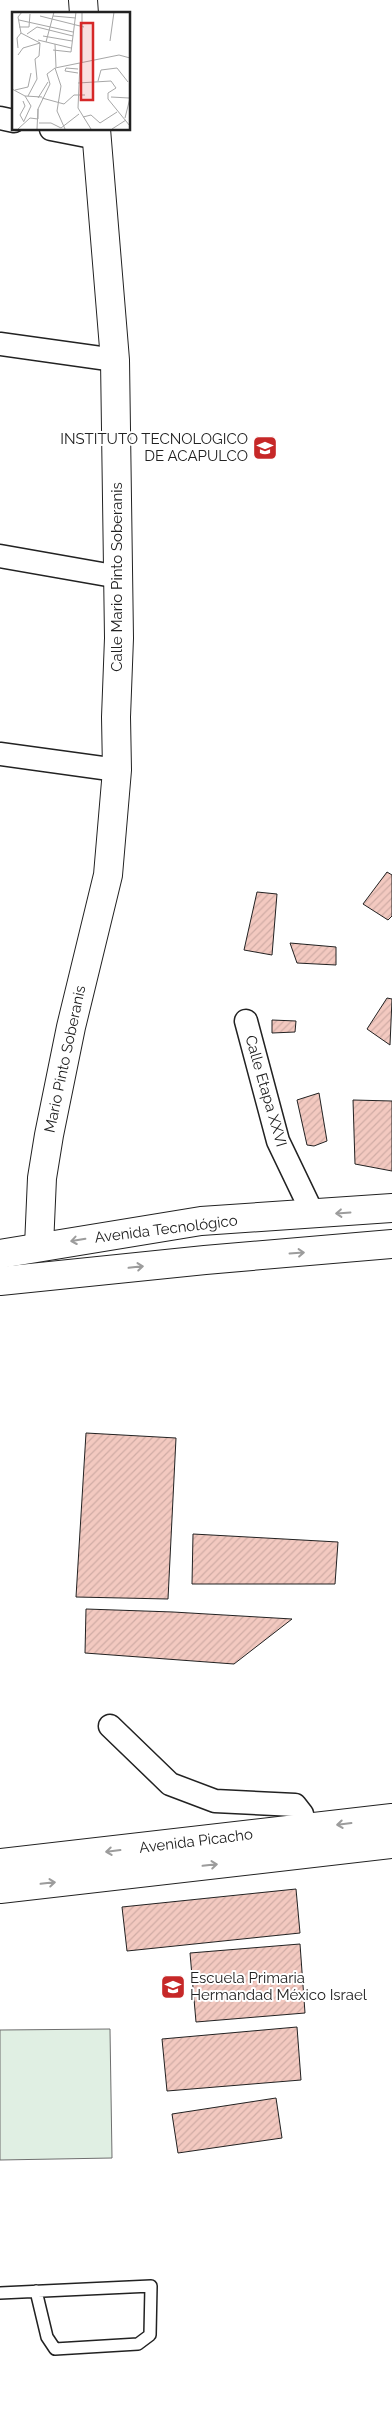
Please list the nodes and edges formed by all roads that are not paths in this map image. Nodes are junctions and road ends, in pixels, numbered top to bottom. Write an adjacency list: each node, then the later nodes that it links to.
1 (62, 130): 2 (street)
2 (96, 133): 4 (main road, Calle Mario Pinto Soberanis)
3 (0, 344): 4 (street)
4 (115, 360): 6 (main road, Calle Mario Pinto Soberanis)
5 (0, 556): 6 (street)
6 (118, 577): 8 (main road, Calle Mario Pinto Soberanis)
7 (0, 754): 8 (street)
8 (116, 770): 9 (main road, Calle Mario Pinto Soberanis)
9 (108, 875): 14 (main road, Mario Pinto Soberanis)
10 (246, 1021): 12 (street, Calle Etapa XXVI)
11 (392, 1208): 12 (main road, Avenida Tecnológico, one-way to 12)
12 (313, 1214): 14 (main road, Avenida Tecnológico, one-way to 14)
13 (392, 1244): 16 (main road, one-way to 13)
14 (39, 1246): 15 (main road, Avenida Tecnológico)
15 (0, 1254)
16 (0, 1281)
17 (110, 1726): 19 (street)
18 (392, 1818): 19 (main road, Avenida Picacho, one-way to 19)
19 (305, 1828): 21 (main road, Avenida Picacho, one-way to 21)
20 (392, 1844): 22 (main road, Avenida Picacho, one-way to 20)
21 (0, 1863)
22 (0, 1888)
23 (36, 2291): 23 (lane); 24 (lane)
24 (0, 2293)

